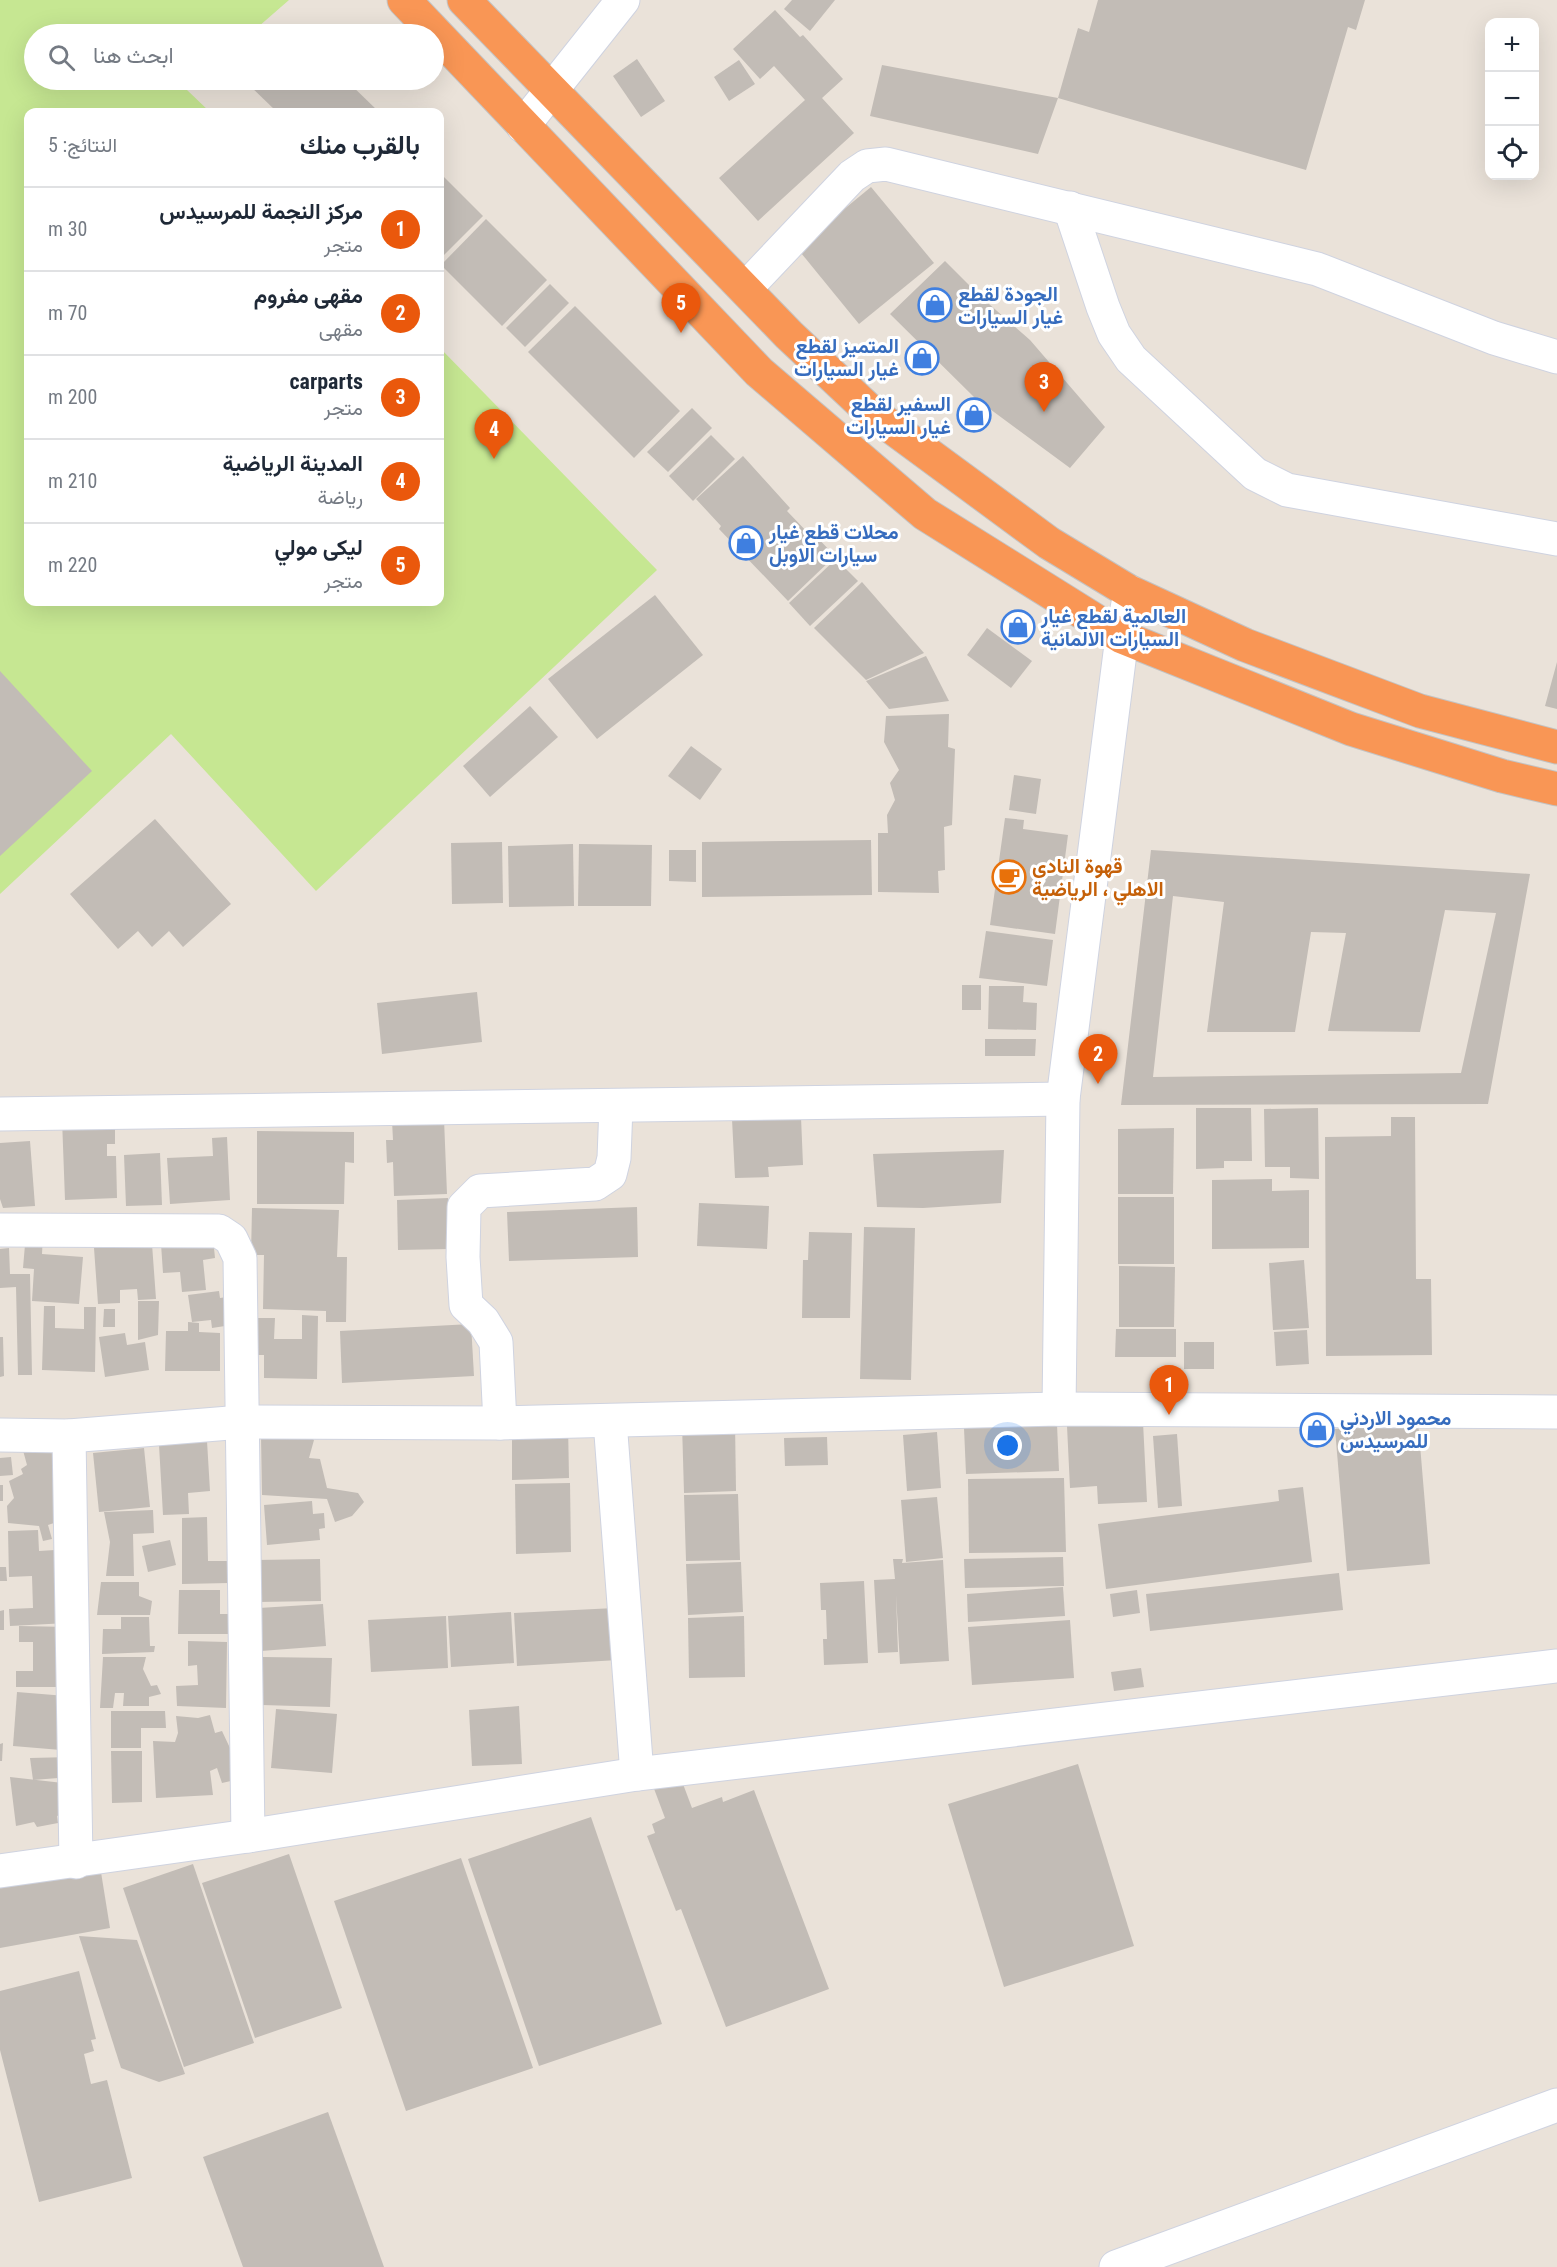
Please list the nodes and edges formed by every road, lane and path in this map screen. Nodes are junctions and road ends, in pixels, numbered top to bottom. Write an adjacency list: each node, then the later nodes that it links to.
1 (404, 0): 4 (highway)
2 (464, 0): 6 (highway)
3 (623, 0): 6 (street)
4 (427, 24)
5 (444, 42): 7 (highway)
6 (552, 92): 7 (street); 9 (highway)
7 (523, 126): 13 (highway)
8 (1070, 208): 9 (street); 10 (street); 11 (street)
9 (745, 289): 12 (highway)
10 (1557, 357)
11 (1557, 539)
12 (1130, 592): 13 (street); 14 (highway)
13 (1122, 637): 15 (highway); 16 (street)
14 (1557, 747)
15 (1557, 789)
16 (1063, 1099): 17 (street); 20 (street)
17 (616, 1106): 18 (street); 24 (street)
18 (0, 1114)
19 (0, 1230): 23 (street)
20 (1059, 1409): 21 (street); 22 (street)
21 (1557, 1412)
22 (610, 1420): 24 (street); 28 (street)
23 (242, 1422): 24 (street); 26 (street); 29 (street)
24 (500, 1423)
25 (0, 1435): 26 (street)
26 (69, 1436): 30 (street)
27 (1557, 1666): 28 (street)
28 (637, 1774): 29 (street)
29 (248, 1836): 30 (street)
30 (76, 1862): 31 (street)
31 (0, 1871)
32 (1557, 2105): 33 (street)
33 (1116, 2267)

